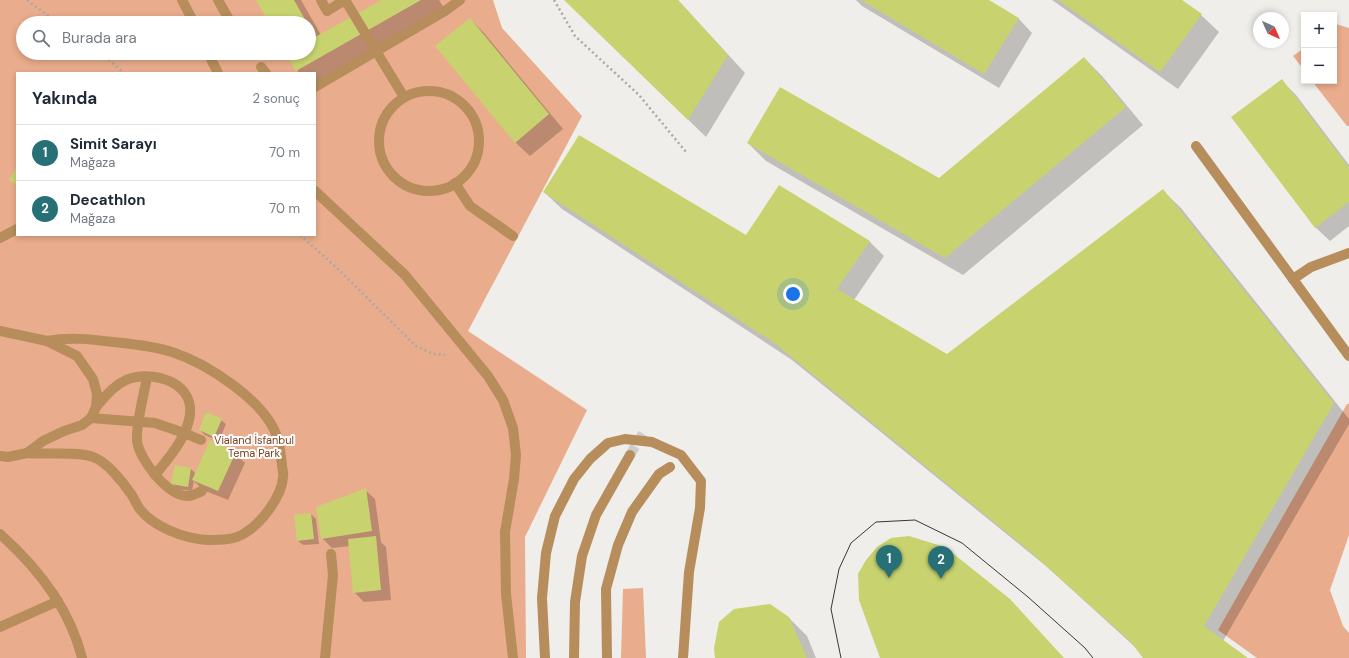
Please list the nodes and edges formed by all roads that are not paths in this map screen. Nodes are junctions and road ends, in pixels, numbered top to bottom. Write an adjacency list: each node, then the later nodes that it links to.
1 (182, 0): 6 (street)
2 (218, 0): 7 (street)
3 (321, 0): 4 (street)
4 (345, 0): 8 (street)
5 (460, 0): 8 (street)
6 (190, 16)
7 (227, 16)
8 (377, 51): 11 (street); 12 (street)
9 (212, 60): 10 (street)
10 (218, 72)
11 (316, 86)
12 (404, 97): 14 (street); 14 (street)
13 (1196, 146): 20 (street)
14 (455, 183): 17 (street)
15 (316, 192): 42 (street)
16 (16, 230): 18 (street)
17 (513, 236)
18 (0, 238)
19 (1349, 253): 20 (street)
20 (1293, 279): 23 (street)
21 (0, 331): 22 (street)
22 (47, 341): 25 (street); 30 (street)
23 (1349, 356)
24 (147, 377): 25 (street); 27 (street); 28 (street)
25 (96, 407): 26 (street)
26 (91, 418): 27 (street); 30 (street)
27 (139, 422): 28 (street); 34 (street)
28 (184, 433): 29 (street); 34 (street)
29 (201, 440)
30 (27, 453): 32 (street)
31 (630, 455): 44 (street)
32 (0, 456)
33 (670, 466): 45 (street)
34 (155, 475): 35 (street)
35 (202, 491)
36 (0, 534): 38 (street)
37 (330, 554): 41 (street)
38 (58, 601): 39 (street); 40 (street)
39 (0, 628)
40 (82, 658)
41 (325, 658)
42 (513, 658)
43 (545, 658): 46 (street)
44 (574, 658)
45 (607, 658)
46 (683, 658)

